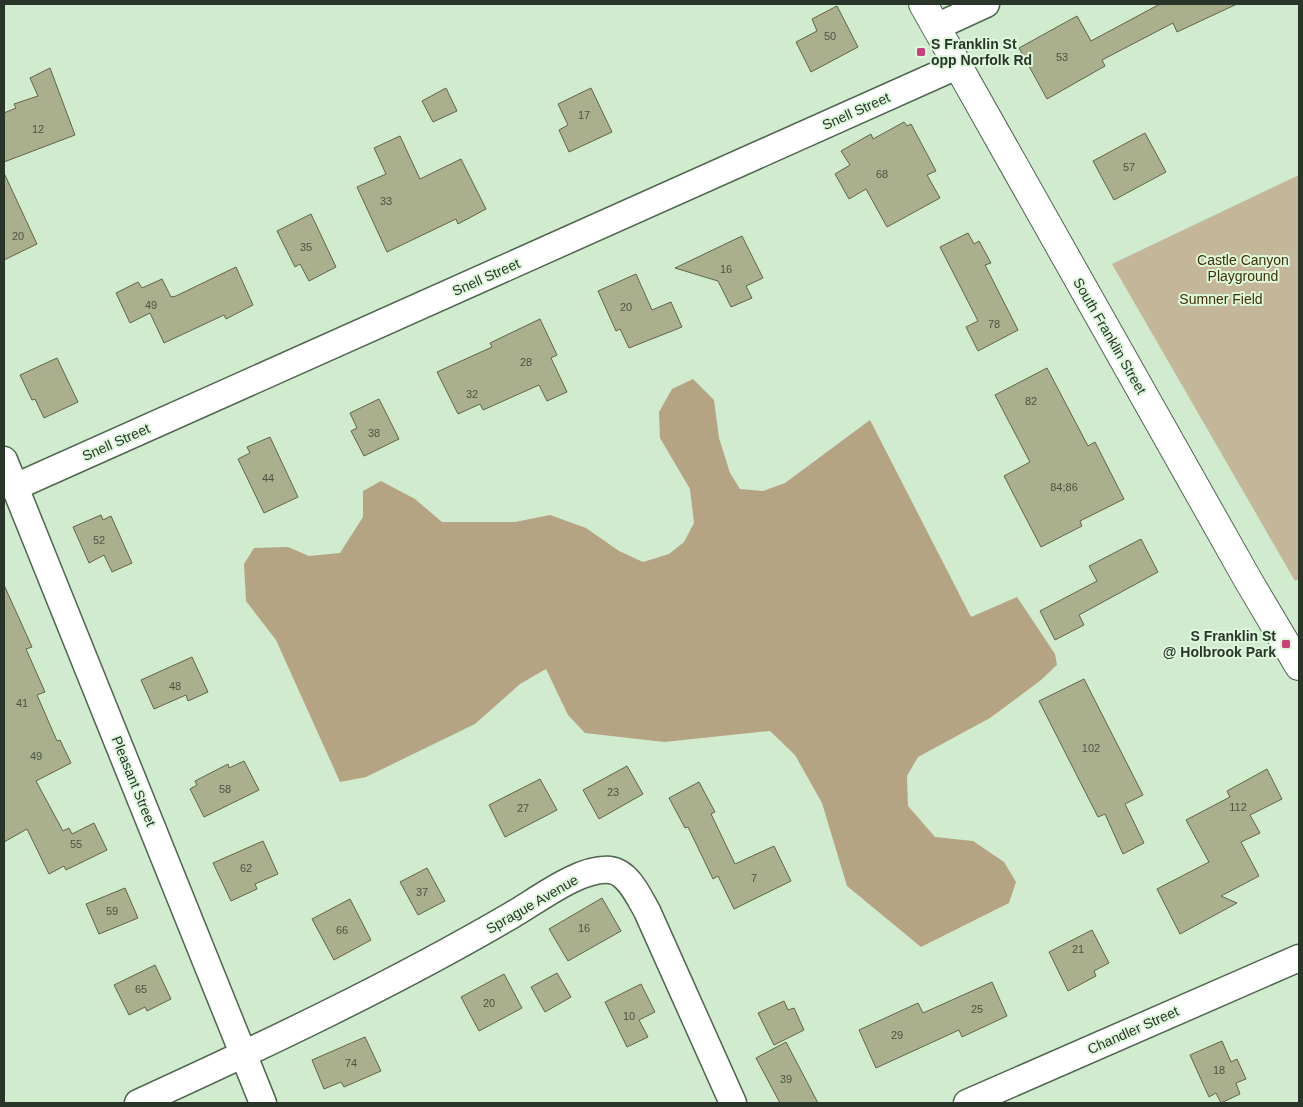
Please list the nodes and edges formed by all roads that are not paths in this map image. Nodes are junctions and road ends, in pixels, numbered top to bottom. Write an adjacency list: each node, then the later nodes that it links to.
1 (923, 4): 3 (main road, South Franklin Street)
2 (986, 4): 3 (street)
3 (936, 27): 4 (main road, South Franklin Street)
4 (957, 66): 6 (street, Snell Street); 7 (main road, South Franklin Street)
5 (4, 460): 6 (street, Pleasant Street)
6 (15, 487): 9 (street, Pleasant Street)
7 (1299, 666)
8 (1299, 958): 13 (street, Chandler Street)
9 (244, 1055): 10 (street, Sprague Avenue); 11 (street, Pleasant Street); 12 (street, Sprague Avenue)
10 (138, 1103)
11 (264, 1103)
12 (733, 1103)
13 (967, 1103)

